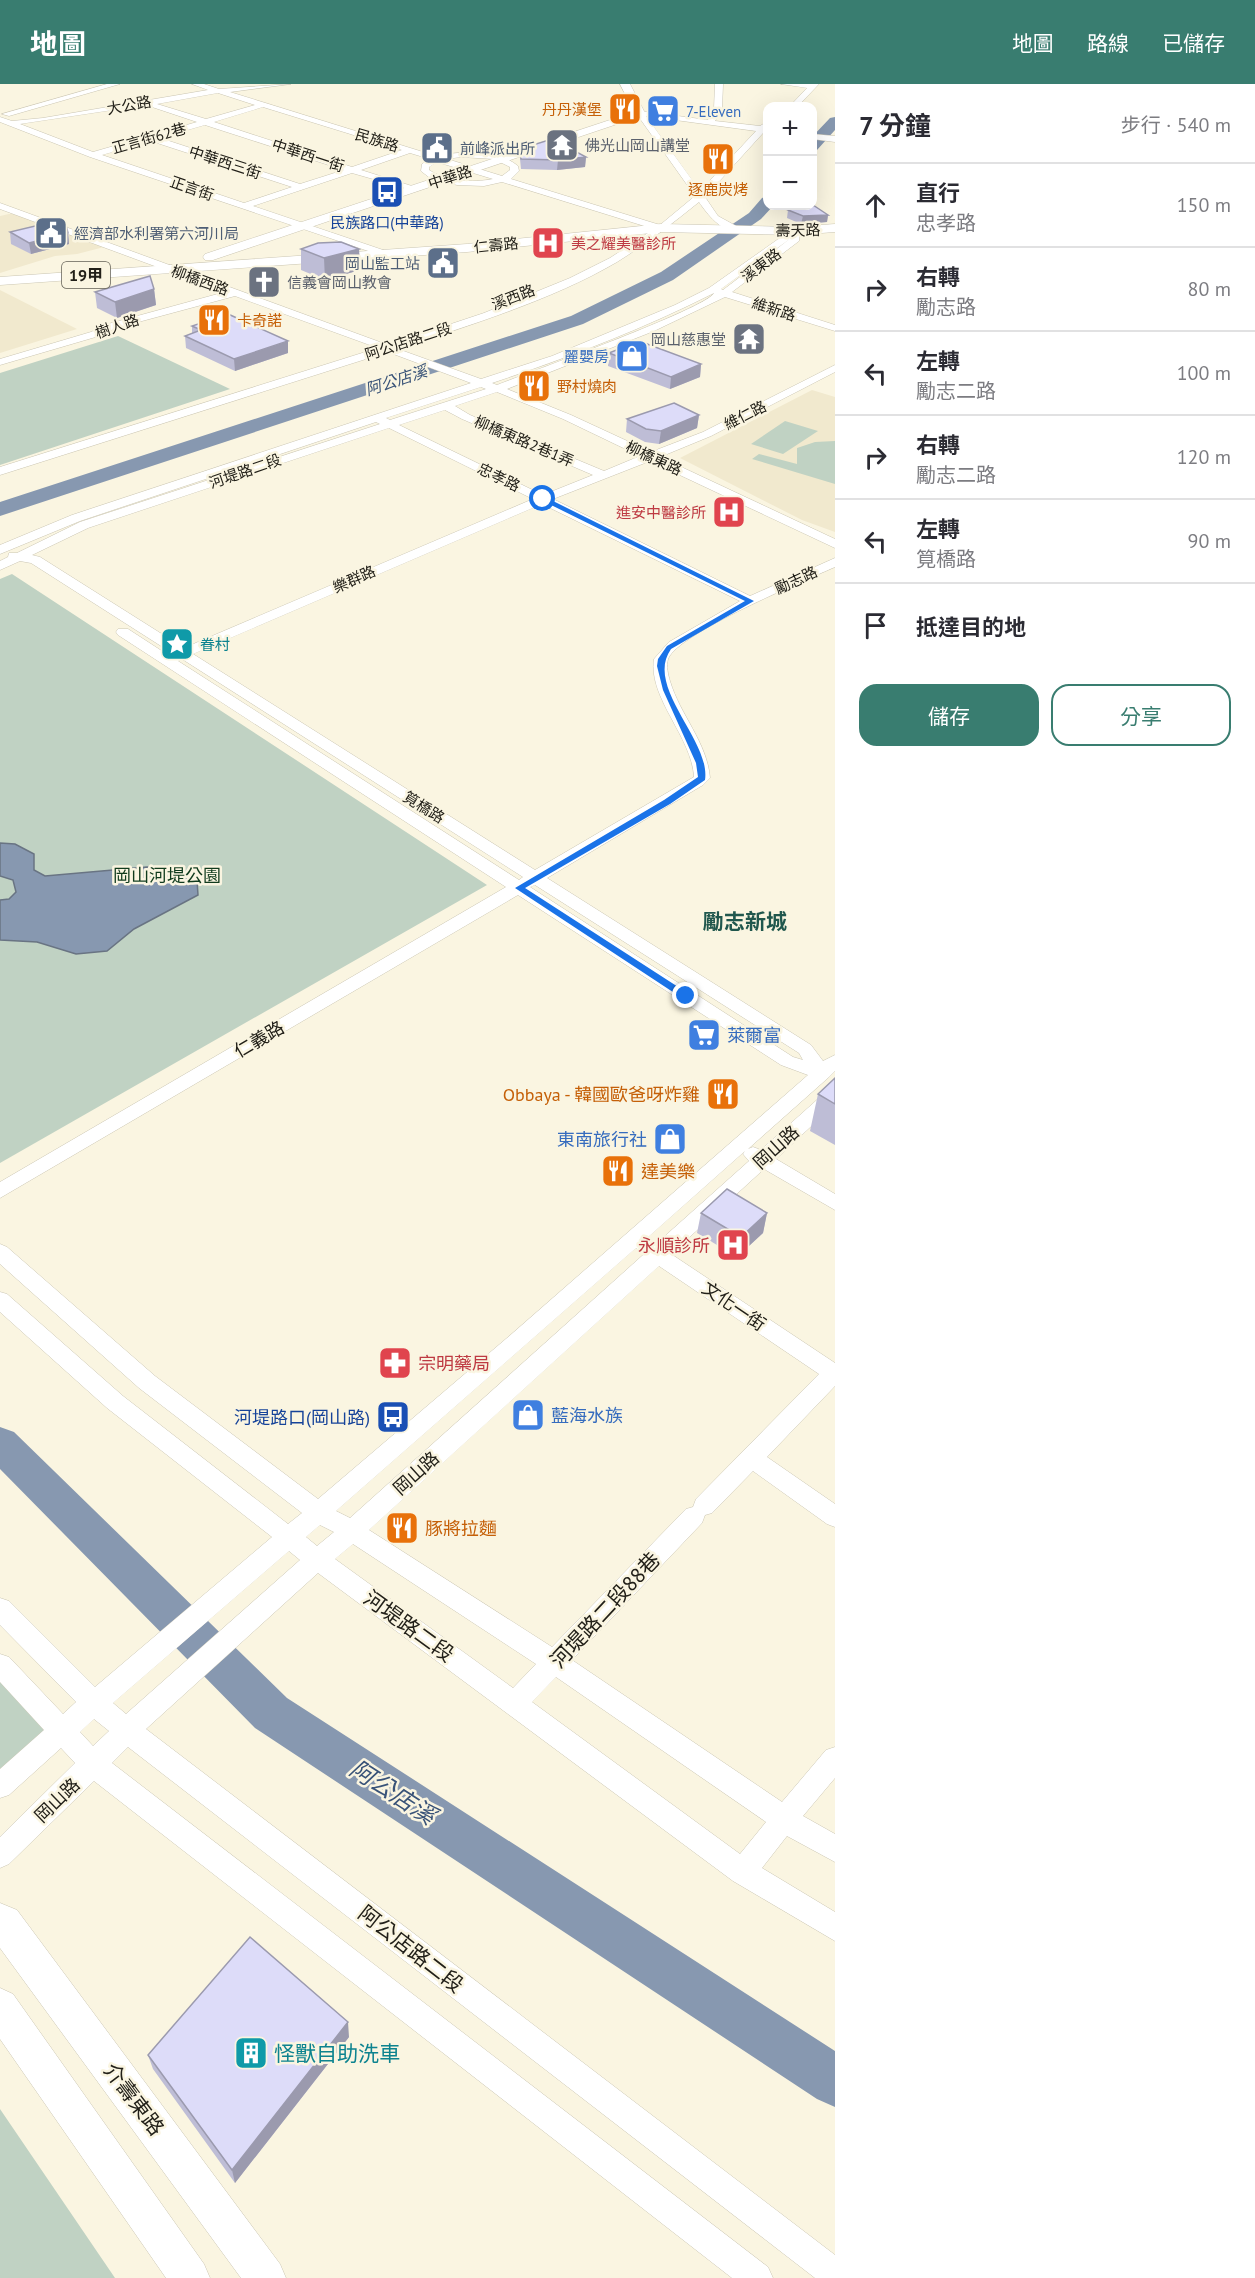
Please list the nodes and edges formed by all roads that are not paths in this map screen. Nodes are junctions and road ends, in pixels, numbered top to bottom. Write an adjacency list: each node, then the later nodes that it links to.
1 (116, 84): 15 (street)
2 (196, 84): 9 (street, 民族路)
3 (287, 84): 9 (street, 大公路)
4 (625, 84): 14 (main road)
5 (719, 84): 17 (street)
6 (785, 84): 7 (street)
7 (803, 85): 8 (street); 11 (street)
8 (814, 85): 12 (street)
9 (218, 91): 10 (street, 大公路); 13 (street, 民族路)
10 (143, 102): 15 (street, 大公路); 16 (street, 中華西一街)
11 (787, 102)
12 (798, 102)
13 (263, 105): 16 (street, 正言街62巷); 24 (street, 民族路)
14 (640, 113): 17 (street, 中華路); 27 (main road, 中華路); 38 (street)
15 (2, 119): 25 (street, 正言街)
16 (205, 122): 22 (street, 正言街62巷); 31 (street, 中華西一街)
17 (710, 123): 18 (street, 中華路)
18 (763, 130)
19 (763, 133): 28 (street, 阿公店路二段)
20 (763, 135): 29 (street, 阿公店路二段)
21 (817, 137): 23 (street)
22 (151, 138): 25 (street, 正言街62巷); 34 (street, 中華西三街)
23 (835, 140)
24 (411, 150): 26 (street, 民族路); 31 (street)
25 (93, 155): 37 (street, 正言街)
26 (437, 158): 27 (street); 30 (street, 民族路); 33 (street)
27 (503, 159): 30 (main road, 中華路); 32 (street)
28 (734, 161): 29 (street); 38 (street, 阿公店路二段)
29 (747, 162): 38 (street, 阿公店路二段)
30 (472, 169): 32 (street, 民族路); 33 (main road, 中華路)
31 (353, 170): 34 (street); 35 (street, 中華西一街)
32 (503, 179): 33 (street); 41 (street, 民族路)
33 (441, 180): 35 (main road, 中華路)
34 (300, 187): 37 (street)
35 (412, 189): 39 (main road, 中華路)
36 (0, 206): 46 (street, 柳橋西路)
37 (244, 206): 39 (street, 正言街)
38 (706, 206): 40 (street, 阿公店路二段); 41 (street, 阿公店路二段); 43 (street)
39 (303, 226): 45 (street, 正言街); 46 (main road, 中華路)
40 (678, 227): 41 (main road, 仁壽路 / 19甲); 43 (main road, 仁壽路 / 19甲); 56 (street, 阿公店路二段)
41 (661, 228): 45 (main road, 仁壽路 / 19甲); 55 (street, 阿公店路二段)
42 (835, 228): 44 (main road, 壽天路 / 19甲)
43 (735, 229): 44 (main road, 壽天路 / 19甲)
44 (794, 231): 49 (street, 溪東路); 51 (street, 溪東路)
45 (386, 254): 46 (main road, 仁壽路 / 19甲)
46 (171, 269): 48 (main road, 仁壽路 / 19甲); 50 (street, 柳橋西路)
47 (585, 269): 52 (street, 溪西路)
48 (0, 281)
49 (713, 290): 51 (street, 維新路); 60 (street, 溪東路)
50 (234, 293): 55 (street, 柳橋西路); 57 (street, 樹人路)
51 (725, 293): 53 (street, 維新路); 61 (street, 溪東路)
52 (442, 323)
53 (835, 328)
54 (110, 335): 59 (street)
55 (387, 349): 56 (street, 柳橋西路); 62 (street, 阿公店路二段)
56 (404, 355): 60 (street, 柳橋西路); 63 (street, 阿公店路二段)
57 (0, 362)
58 (835, 368): 67 (street, 維仁路)
59 (0, 369)
60 (476, 382): 61 (street, 柳橋東路); 65 (street, 河堤路二段)
61 (496, 389): 64 (street, 河堤路二段); 67 (street, 柳橋東路)
62 (238, 394): 63 (street); 66 (street, 阿公店路二段)
63 (249, 400): 66 (street, 阿公店路二段)
64 (446, 405): 65 (street, 河堤路二段); 69 (street, 柳橋東路2巷1弄)
65 (382, 420): 71 (street, 忠孝路); 73 (street, 河堤路二段); 74 (street, 河堤路二段)
66 (146, 428): 68 (street, 阿公店路二段); 70 (street, 阿公店路二段)
67 (652, 457): 69 (street, 維仁路); 72 (street, 柳橋東路)
68 (0, 471)
69 (604, 476): 71 (street, 樂群路)
70 (0, 480)
71 (543, 499): 77 (street, 忠孝路); 79 (street, 樂群路)
72 (835, 544)
73 (0, 551): 74 (street, 筧橋路)
74 (17, 557): 76 (street, 河堤路二段); 79 (street, 筧橋路); 80 (street, 筧橋路)
75 (835, 562): 77 (street, 勵志路)
76 (0, 566)
77 (750, 601): 78 (street, 勵志路)
78 (664, 653): 83 (street, 仁義路)
79 (182, 654): 80 (street, 樂群路); 81 (street, 筧橋路)
80 (166, 660): 82 (street, 筧橋路)
81 (393, 787): 82 (street); 83 (street, 筧橋路)
82 (376, 796): 84 (street, 筧橋路)
83 (536, 878): 84 (street, 仁義路); 85 (street, 筧橋路)
84 (519, 888): 86 (street, 筧橋路); 91 (street, 仁義路)
85 (704, 984): 86 (street); 87 (street, 筧橋路)
86 (686, 996): 87 (street, 筧橋路)
87 (831, 1072): 89 (street, 岡山路)
88 (835, 1094): 90 (street, 岡山路)
89 (738, 1144): 90 (street); 93 (street, 岡山路)
90 (762, 1159): 92 (street); 95 (street, 岡山路)
91 (0, 1191)
92 (835, 1203)
93 (633, 1239): 95 (street, 文化一街); 99 (street, 岡山路)
94 (0, 1252): 99 (street)
95 (657, 1254): 97 (street, 文化一街); 101 (street, 岡山路)
96 (0, 1300): 102 (street, 河堤路二段)
97 (835, 1374): 98 (street, 河堤路二段88巷)
98 (750, 1457): 100 (street); 105 (street, 河堤路二段88巷)
99 (318, 1512): 101 (street); 102 (street, 岡山路)
100 (835, 1517)
101 (352, 1531): 103 (street, 岡山路); 105 (street)
102 (288, 1536): 103 (street, 河堤路二段); 108 (street, 岡山路)
103 (318, 1560): 107 (street, 河堤路二段); 109 (street, 岡山路)
104 (0, 1609): 108 (street, 阿公店路二段)
105 (556, 1663): 107 (street, 河堤路二段88巷); 114 (street)
106 (0, 1665): 110 (street)
107 (515, 1703): 117 (street, 河堤路二段)
108 (95, 1704): 109 (street, 阿公店路二段); 110 (street, 岡山路)
109 (128, 1731): 112 (street, 岡山路); 121 (street, 阿公店路二段)
110 (60, 1732): 112 (street); 113 (street, 岡山路)
111 (835, 1760): 114 (street)
112 (94, 1764): 116 (street, 岡山路); 124 (street)
113 (0, 1786)
114 (784, 1818): 115 (street); 117 (street)
115 (835, 1850)
116 (0, 1855)
117 (743, 1872): 119 (street, 河堤路二段)
118 (0, 1921): 123 (main road, 介壽東路)
119 (835, 1927)
120 (0, 2007): 122 (main road)
121 (835, 2274)
122 (190, 2278)
123 (266, 2278)
124 (757, 2278)

